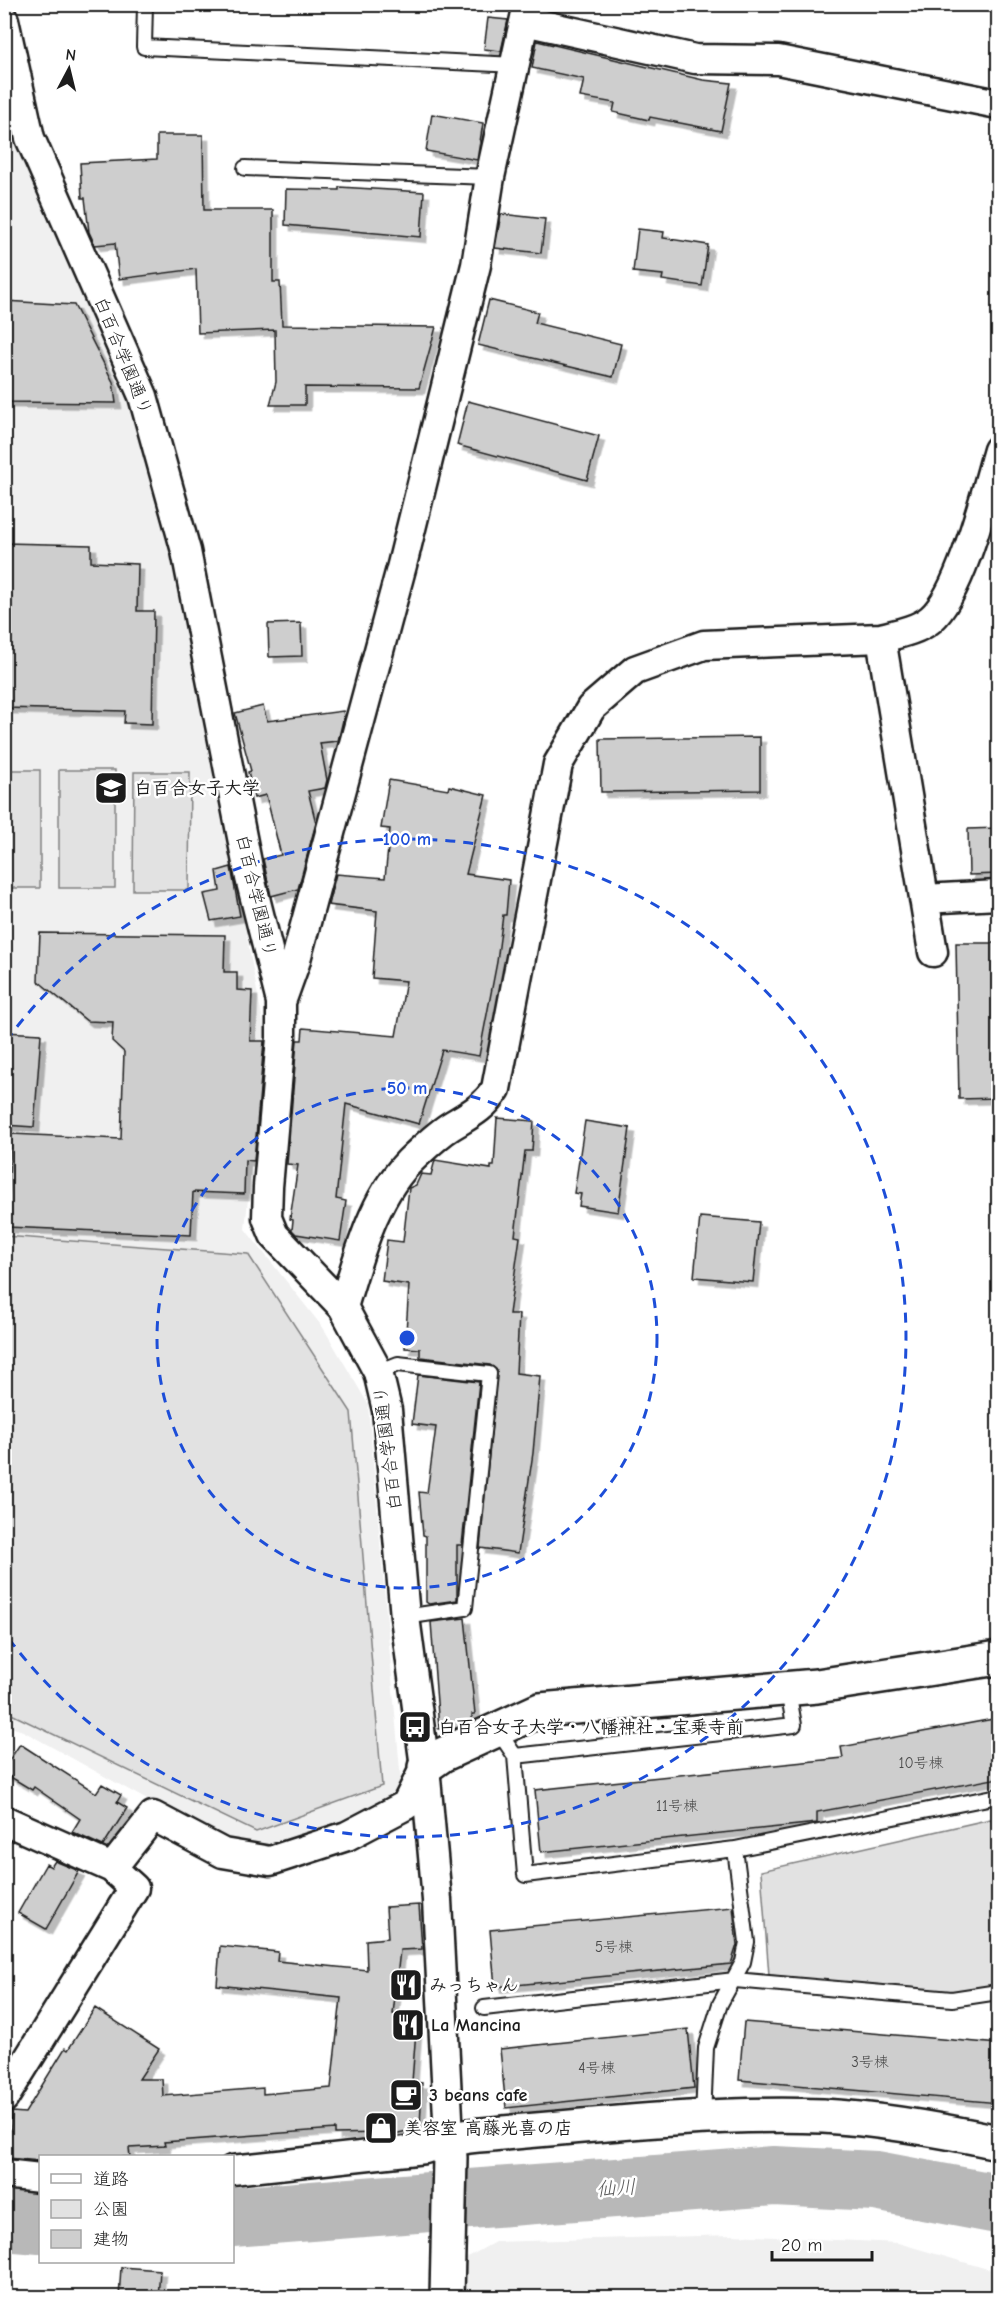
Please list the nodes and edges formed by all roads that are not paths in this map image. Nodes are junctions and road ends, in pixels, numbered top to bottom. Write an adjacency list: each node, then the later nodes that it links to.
1 (146, 4): 4 (lane)
2 (526, 13): 4 (street); 5 (street)
3 (4, 20): 13 (street, 白百合学園通り)
4 (516, 65): 7 (street)
5 (999, 104)
6 (245, 168): 7 (lane)
7 (490, 177): 13 (street)
8 (997, 458): 9 (street)
9 (880, 639): 11 (street); 14 (street)
10 (999, 895): 11 (street)
11 (924, 899): 12 (street)
12 (933, 952)
13 (281, 1002): 14 (street, 白百合学園通り)
14 (343, 1307): 15 (street, 白百合学園通り)
15 (378, 1372): 16 (street, 白百合学園通り); 16 (lane)
16 (405, 1617): 20 (street, 白百合学園通り)
17 (999, 1658): 18 (street)
18 (788, 1689): 19 (street); 19 (lane)
19 (506, 1744): 20 (street); 23 (lane)
20 (425, 1767): 24 (street); 31 (street, 白百合学園通り)
21 (999, 1796): 23 (lane)
22 (4, 1820): 24 (street)
23 (735, 1849): 25 (lane)
24 (112, 1868): 28 (street)
25 (735, 1980): 26 (lane); 27 (lane); 29 (lane)
26 (999, 1992)
27 (484, 2008)
28 (4, 2098)
29 (703, 2116): 30 (street); 31 (street)
30 (999, 2142)
31 (451, 2149): 32 (street); 35 (street)
32 (234, 2170)
33 (4, 2174): 34 (street)
34 (39, 2178)
35 (447, 2298)

